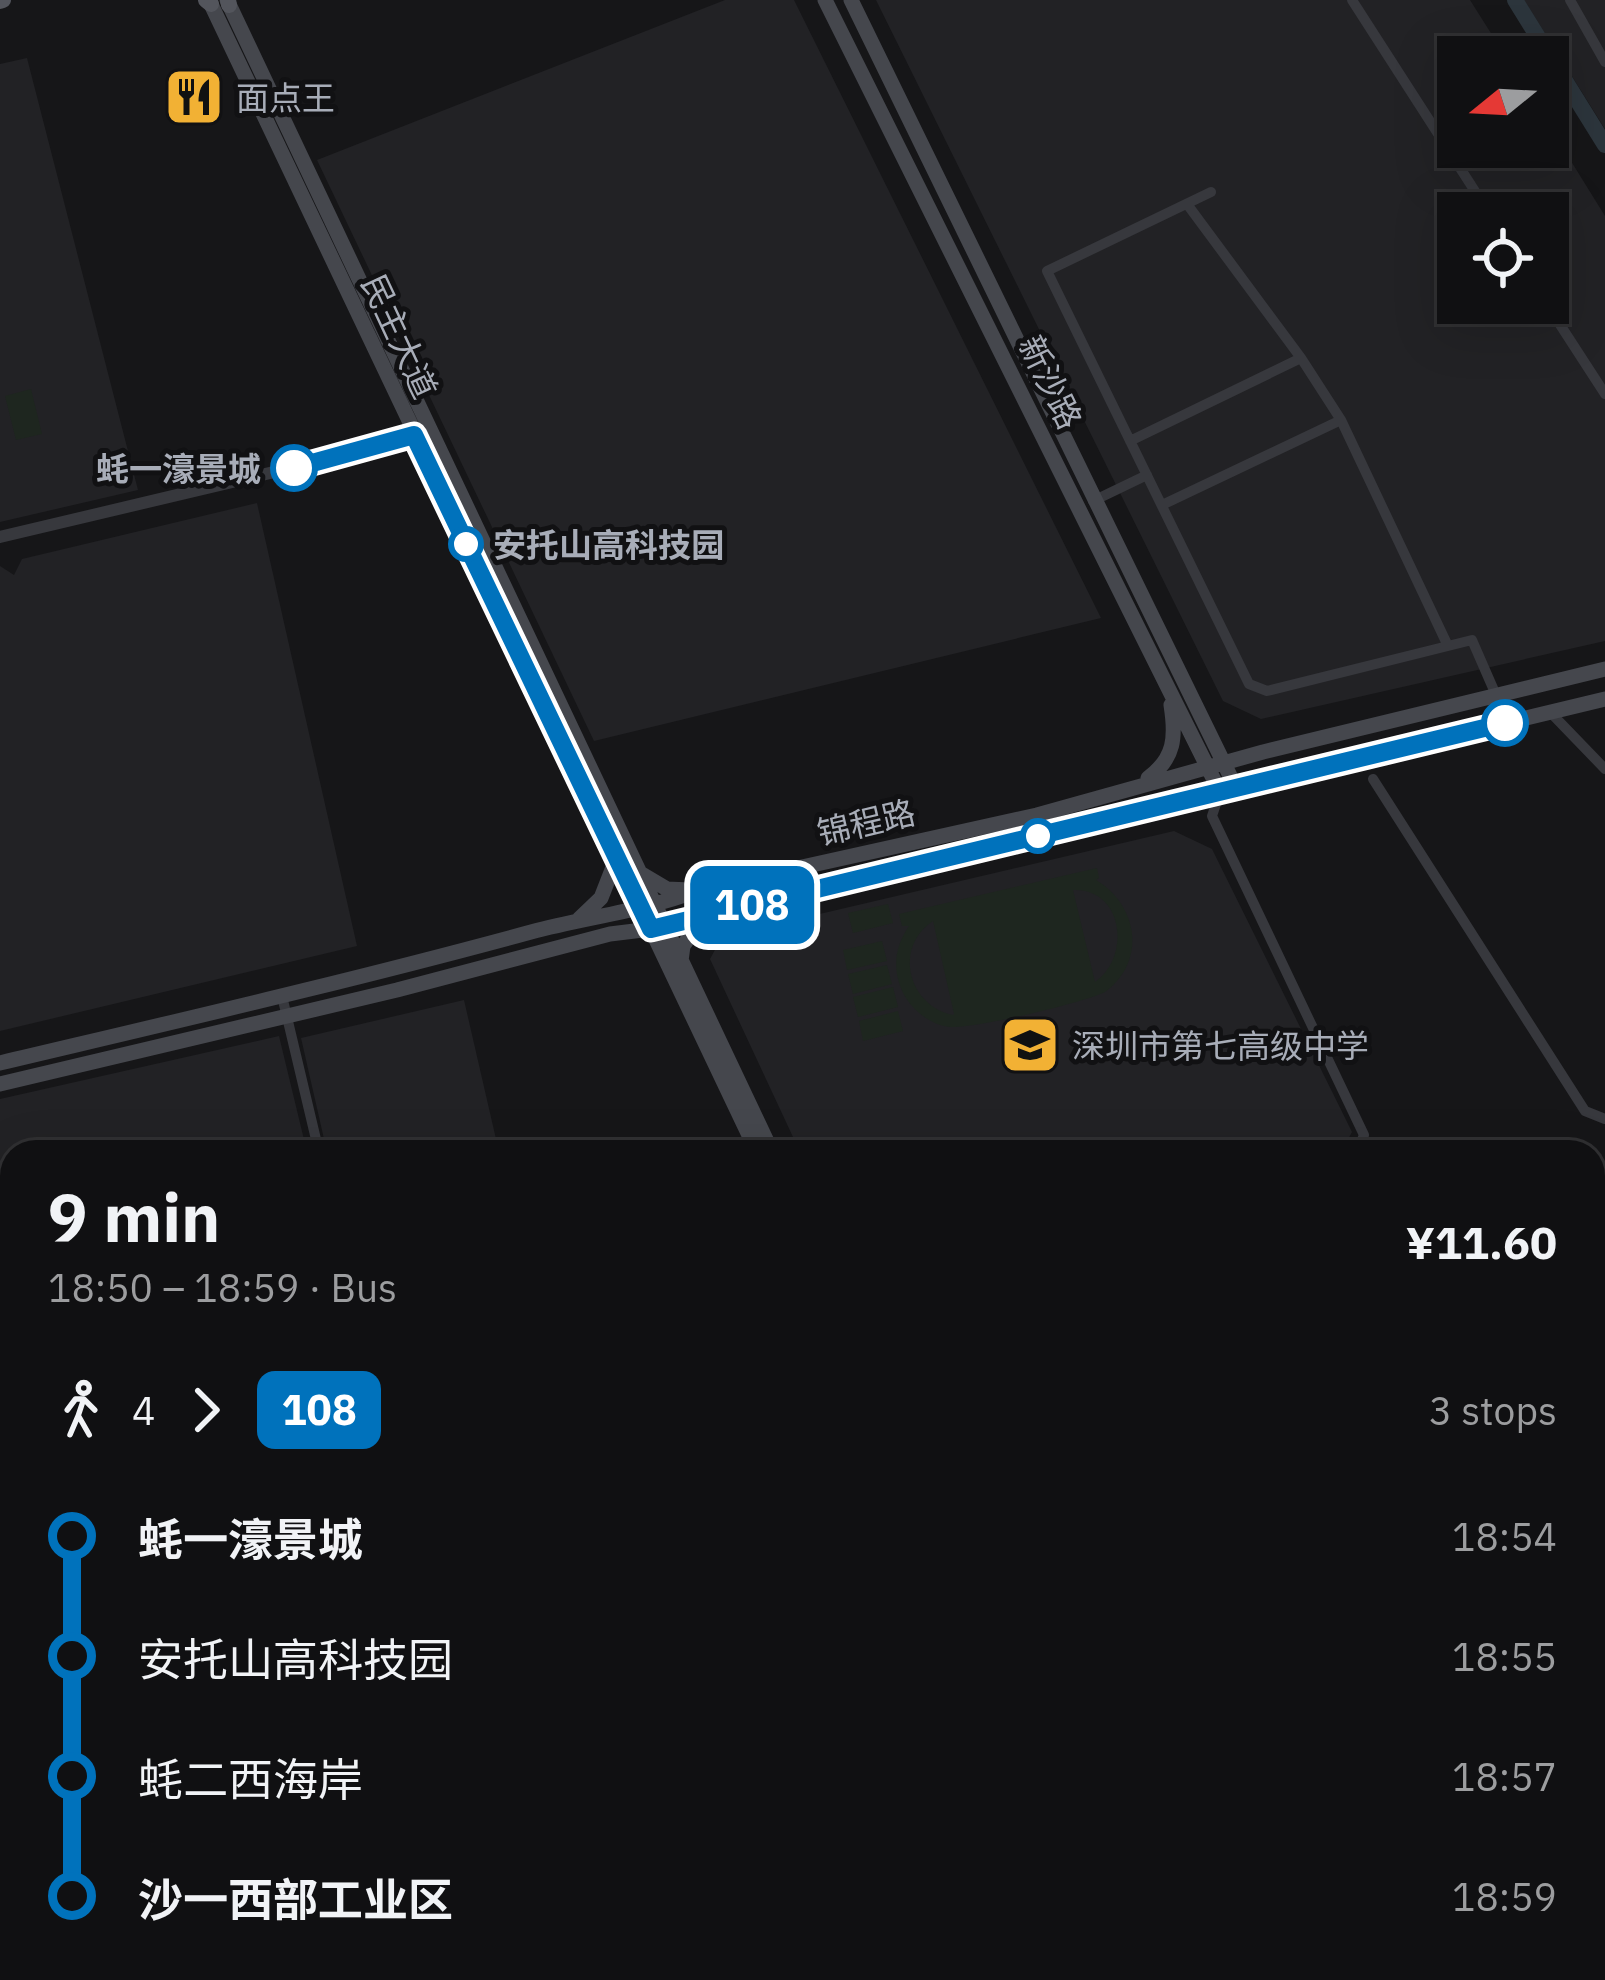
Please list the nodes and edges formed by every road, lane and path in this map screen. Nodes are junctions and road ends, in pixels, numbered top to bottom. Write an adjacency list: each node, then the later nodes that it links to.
1 (825, 0): 17 (main road, 新沙路)
2 (850, 0): 17 (main road, 新沙路)
3 (1352, 0): 8 (street)
4 (1570, 0): 6 (street)
5 (218, 1): 14 (main road, 民主大道)
6 (1603, 53)
7 (1211, 192): 9 (street)
8 (1475, 192)
9 (1187, 204): 11 (street); 15 (street)
10 (1560, 324): 12 (street)
11 (1300, 358): 13 (street); 15 (street)
12 (1605, 394)
13 (1341, 420): 18 (street); 20 (street)
14 (421, 433): 19 (street); 33 (main road, 民主大道); 34 (main road, 民主大道)
15 (1130, 441): 16 (street)
16 (1147, 475): 17 (street); 18 (street)
17 (1087, 504): 22 (main road, 新沙路); 26 (main road, 新沙路)
18 (1162, 505): 20 (street)
19 (0, 538)
20 (1448, 646): 23 (street)
21 (1605, 670): 23 (main road, 锦程路)
22 (1167, 684): 28 (main road, 新沙路); 31 (main road)
23 (1496, 695): 27 (main road, 锦程路)
24 (1605, 700): 25 (main road, 锦程路)
25 (1550, 712): 29 (street); 32 (main road, 锦程路)
26 (1203, 719): 27 (main road); 28 (main road, 新沙路)
27 (1260, 753): 28 (main road, 锦程路)
28 (1216, 766): 31 (main road, 锦程路); 32 (main road, 新沙路)
29 (1605, 769)
30 (1373, 779): 46 (street)
31 (1139, 785): 35 (main road, 锦程路)
32 (1228, 790): 37 (main road, 锦程路); 50 (street)
33 (617, 857): 36 (main road, 民主大道); 38 (main road)
34 (638, 871): 35 (main road); 36 (main road, 民主大道)
35 (699, 890): 36 (main road, 锦程路)
36 (648, 908): 38 (main road, 锦程路); 39 (main road, 民主大道)
37 (703, 916): 39 (main road, 锦程路); 41 (main road)
38 (579, 919): 42 (main road, 锦程路)
39 (657, 927): 40 (main road, 锦程路); 41 (main road, 民主大道)
40 (610, 934): 41 (main road); 43 (main road, 锦程路)
41 (672, 960): 48 (main road, 民主大道); 49 (main road, 民主大道)
42 (282, 996): 43 (street); 44 (main road, 锦程路)
43 (287, 1016): 45 (main road, 锦程路); 47 (street)
44 (0, 1063)
45 (0, 1084)
46 (1605, 1119)
47 (316, 1140)
48 (752, 1140)
49 (766, 1140)
50 (1362, 1140)

